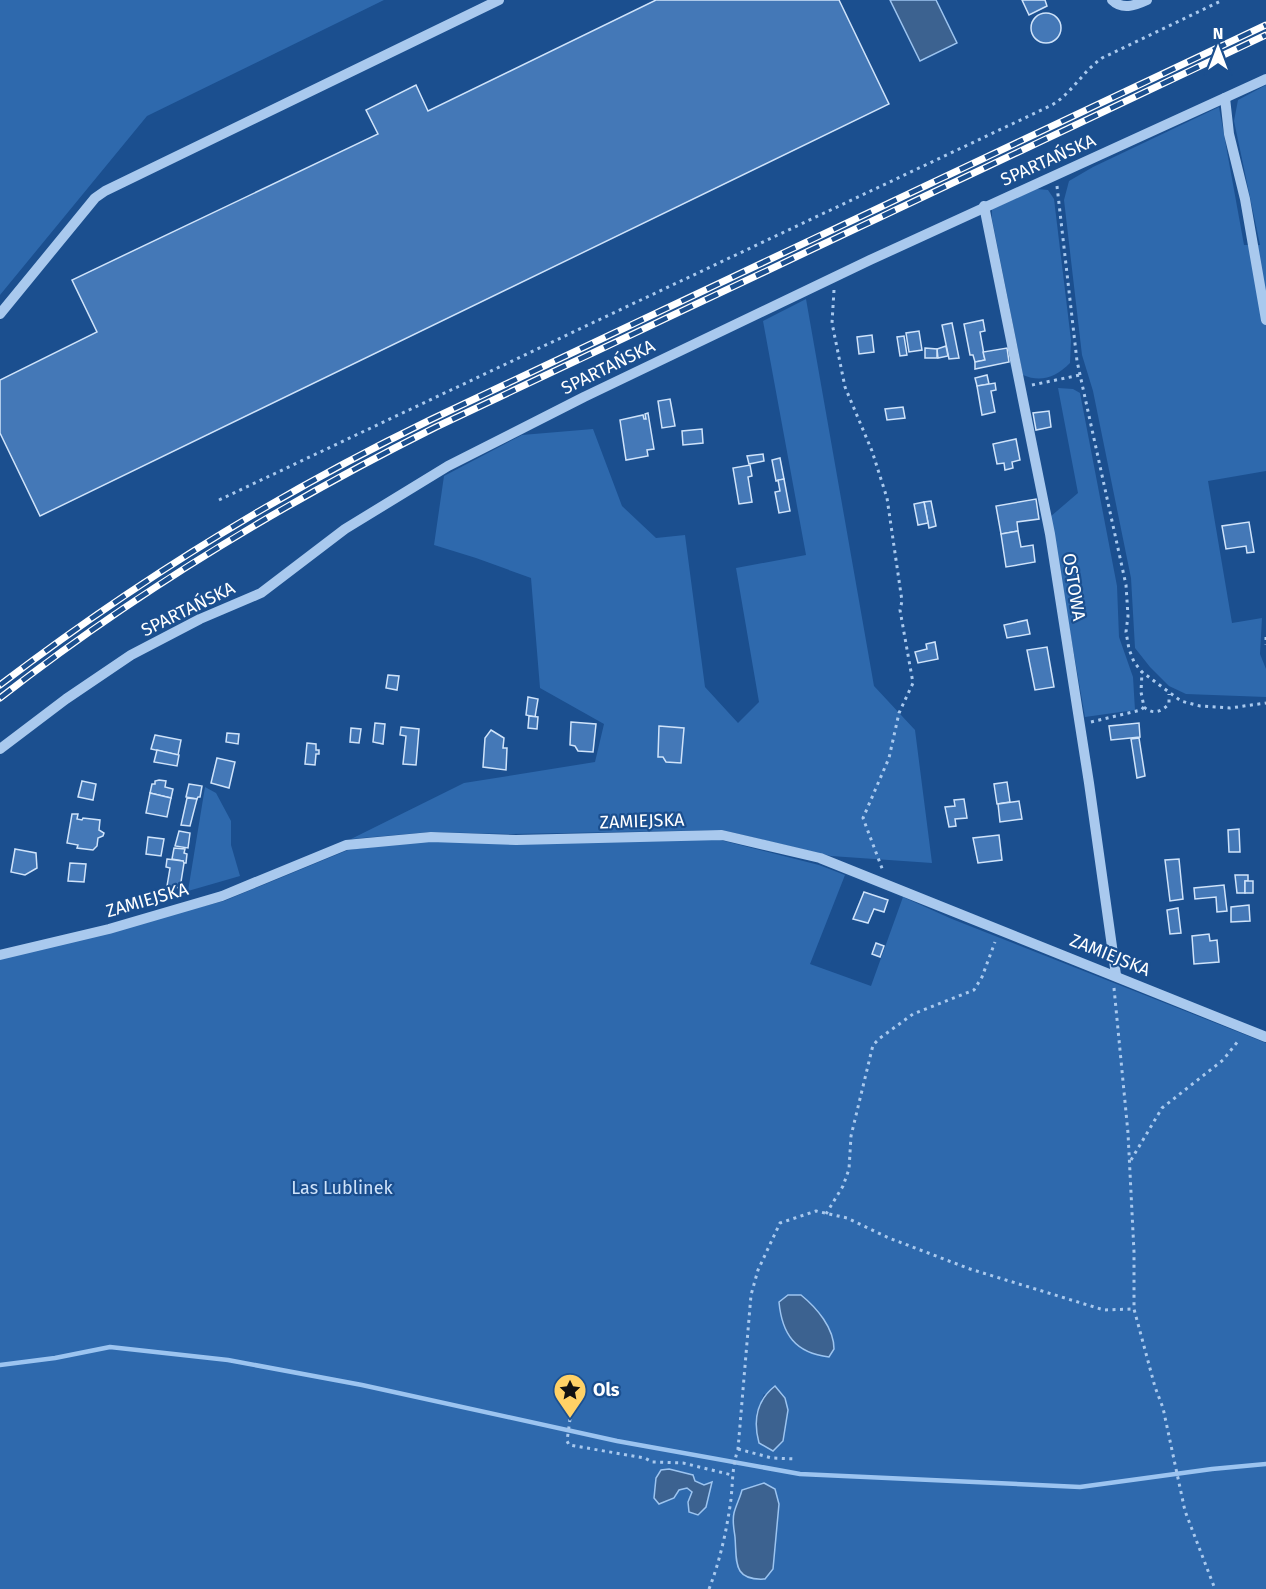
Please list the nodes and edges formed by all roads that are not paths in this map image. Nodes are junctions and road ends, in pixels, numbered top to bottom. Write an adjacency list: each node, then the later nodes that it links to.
1 (499, 0): 7 (street)
2 (1112, 0): 3 (street)
3 (1147, 0)
4 (1266, 79): 5 (street, SPARTAŃSKA)
5 (1225, 98): 6 (street, SPARTAŃSKA); 8 (street)
6 (984, 206): 9 (street, SPARTAŃSKA); 11 (street, OSTOWA)
7 (0, 314)
8 (1266, 320)
9 (0, 749)
10 (0, 955): 11 (street, ZAMIEJSKA)
11 (1115, 975): 12 (street, ZAMIEJSKA)
12 (1266, 1037)

